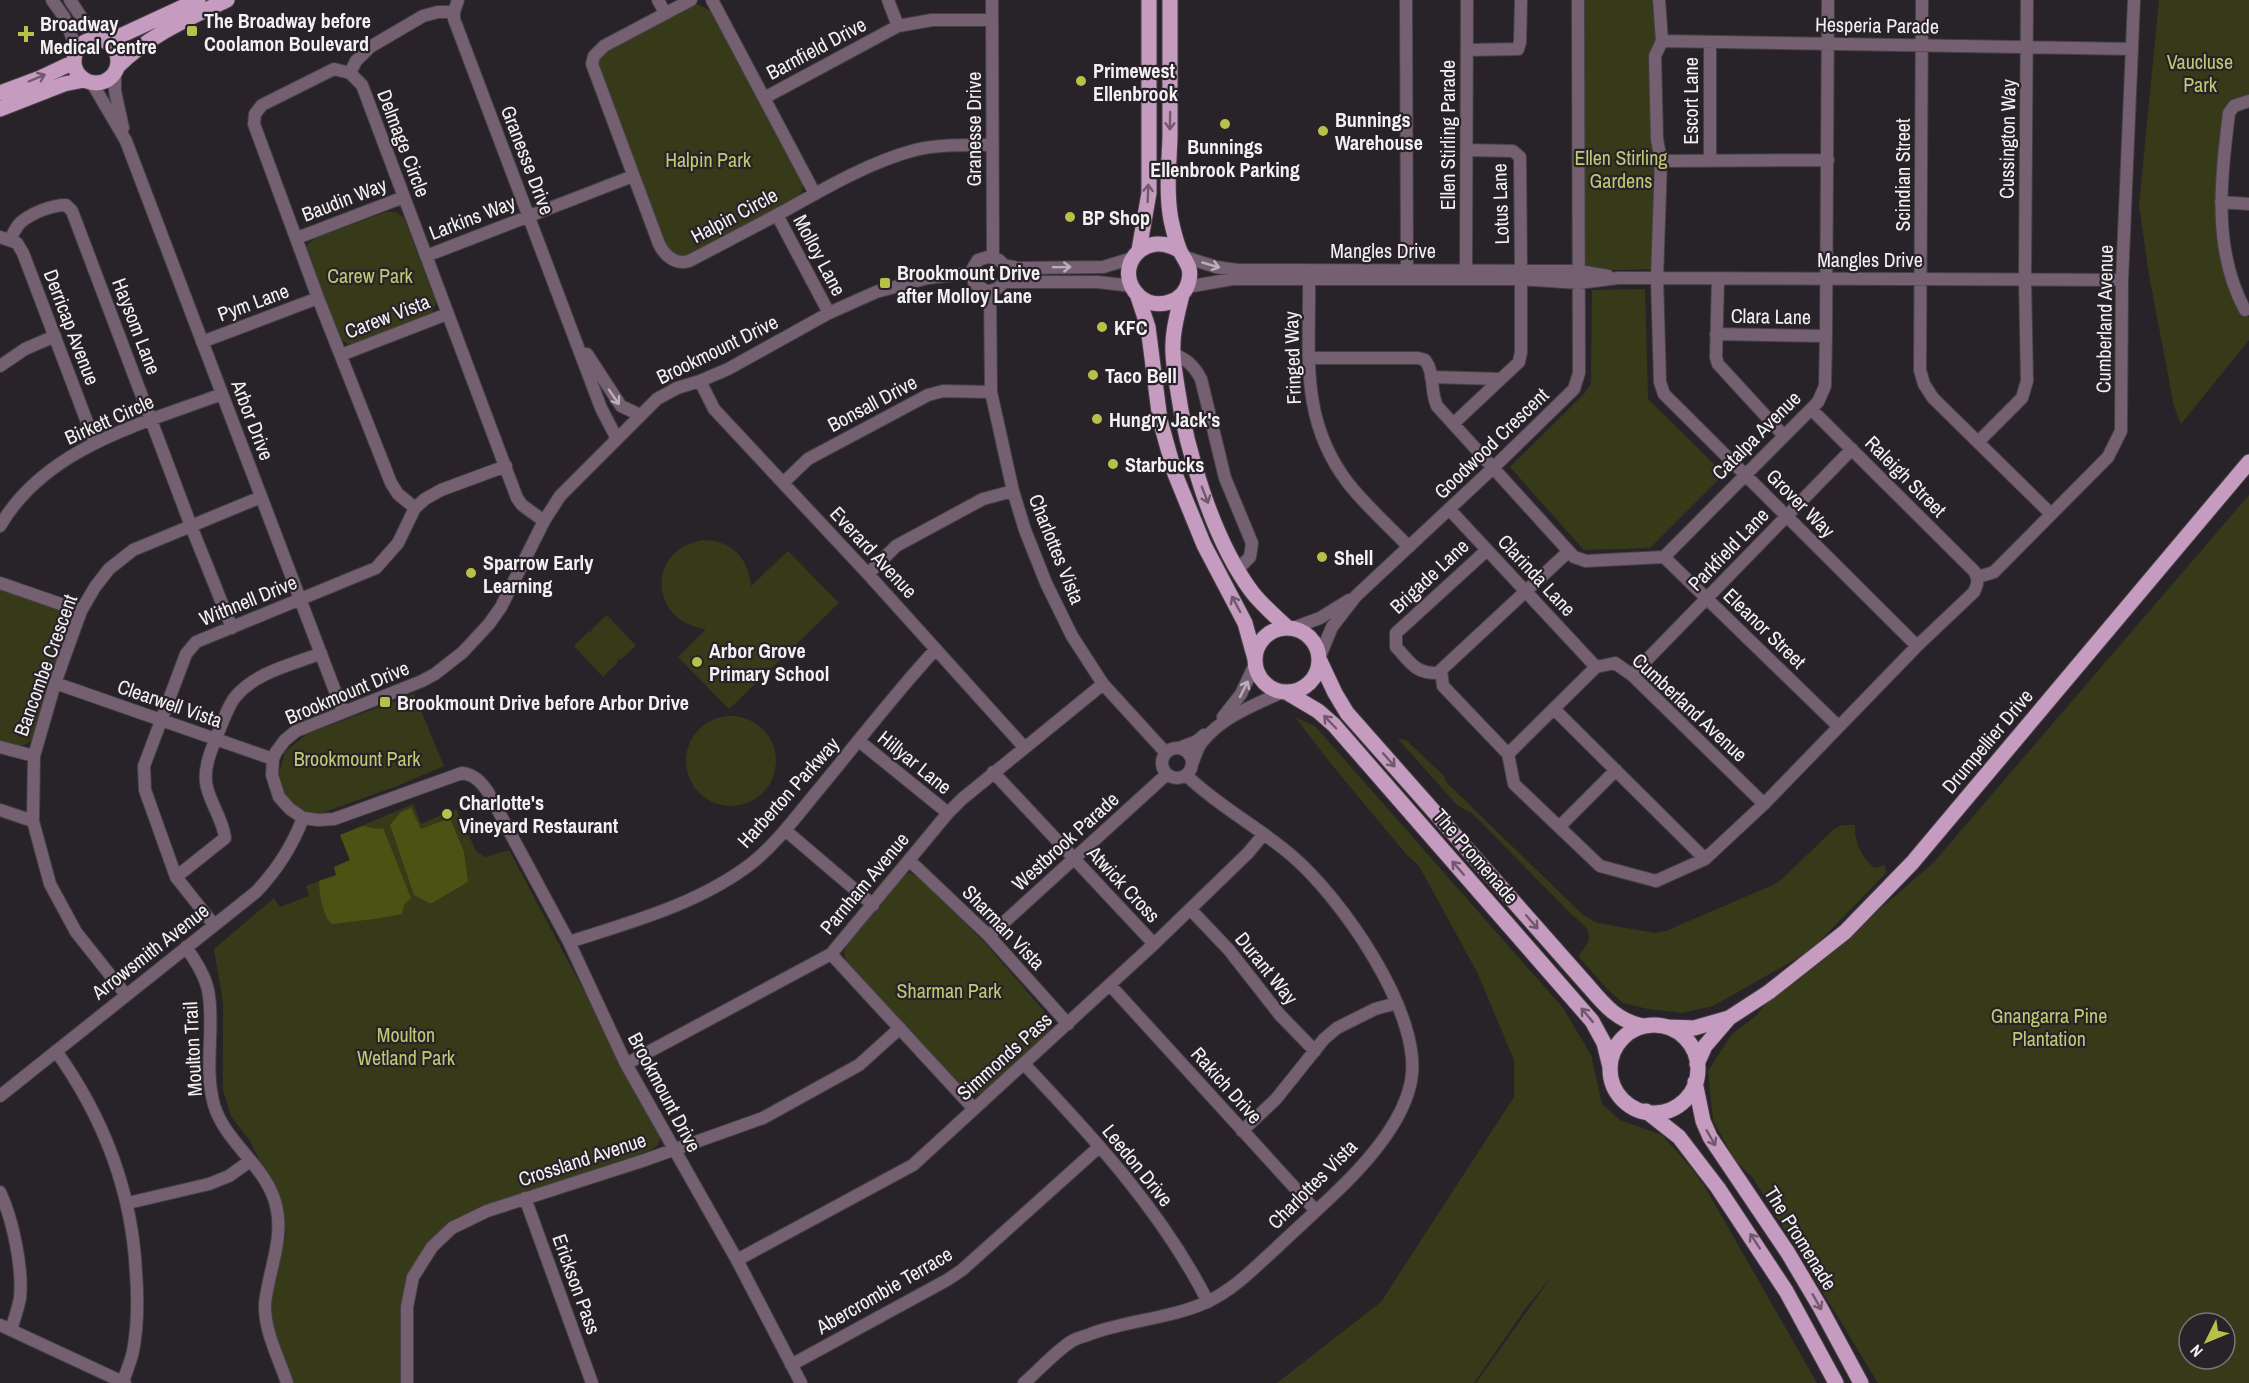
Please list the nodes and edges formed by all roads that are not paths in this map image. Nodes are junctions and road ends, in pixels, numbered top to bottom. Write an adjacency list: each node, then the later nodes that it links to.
1 (52, 0): 33 (street)
2 (70, 0): 25 (street)
3 (198, 0): 25 (main road)
4 (226, 0): 34 (main road)
5 (658, 0): 22 (street)
6 (691, 0): 22 (street, Halpin Circle)
7 (712, 0): 38 (street)
8 (888, 0): 24 (street)
9 (992, 0): 23 (street, Granesse Drive)
10 (1149, 0): 56 (main road, one-way to 10)
11 (1170, 0): 57 (main road, one-way to 57)
12 (1406, 0): 64 (street)
13 (1467, 0): 32 (street, Ellen Stirling Parade)
14 (1521, 0): 32 (street)
15 (1578, 0): 66 (street)
16 (1659, 0): 26 (street)
17 (1828, 0): 28 (street, Catalpa Avenue)
18 (1922, 0): 29 (street, Scindian Street)
19 (2027, 0): 30 (street, Cussington Way)
20 (2134, 0): 31 (street, Cumberland Avenue)
21 (456, 6): 35 (street); 53 (street, Granesse Drive)
22 (665, 13): 47 (street, Halpin Circle)
23 (992, 20): 24 (street, Barnfield Drive); 42 (street, Granesse Drive)
24 (898, 26): 38 (street, Barnfield Drive)
25 (104, 41): 33 (main road); 34 (main road)
26 (1662, 41): 27 (street, Hesperia Parade); 45 (street, Grover Way)
27 (1710, 42): 28 (street, Hesperia Parade); 46 (street, Escort Lane)
28 (1828, 44): 29 (street, Hesperia Parade); 44 (street, Catalpa Avenue)
29 (1922, 46): 30 (street, Hesperia Parade); 72 (street, Scindian Street)
30 (2028, 47): 31 (street, Hesperia Parade); 73 (street, Cussington Way)
31 (2132, 49): 74 (street, Cumberland Avenue)
32 (1467, 50): 43 (street, Ellen Stirling Parade)
33 (76, 56): 36 (main road); 37 (main road, one-way to 33)
34 (116, 70): 36 (main road); 41 (street)
35 (350, 73): 49 (street, Delmage Circle); 55 (street)
36 (88, 81): 40 (main road); 41 (street)
37 (0, 93)
38 (764, 98): 48 (street)
39 (2249, 101): 50 (street)
40 (0, 109)
41 (126, 141): 87 (street, Arbor Drive)
42 (992, 145): 48 (street, Halpin Circle); 59 (street, Granesse Drive)
43 (1467, 150): 62 (street, Ellen Stirling Parade); 65 (street, Lotus Lane)
44 (1828, 160): 46 (street); 71 (street, Catalpa Avenue)
45 (1662, 161): 46 (street); 67 (street, Grover Way)
46 (1710, 161)
47 (633, 176): 52 (street, Halpin Circle); 53 (street, Larkins Way)
48 (815, 194): 52 (street, Halpin Circle)
49 (404, 197): 55 (street, Baudin Way); 58 (street, Delmage Circle)
50 (2221, 202): 51 (street); 80 (street)
51 (2249, 204)
52 (777, 215): 81 (street, Molloy Lane)
53 (528, 217): 58 (street, Larkins Way); 83 (street, Granesse Drive)
54 (5, 238): 85 (street, Derricap Avenue); 99 (street, Haysom Lane)
55 (297, 238): 79 (street)
56 (1136, 254): 57 (main road); 60 (street, one-way to 56); 76 (main road)
57 (1183, 254): 61 (street, Mangles Drive, one-way to 61); 78 (main road)
58 (426, 255): 82 (street, Delmage Circle)
59 (993, 257): 60 (street); 63 (street)
60 (1004, 265): 75 (street)
61 (1257, 270): 64 (street, Mangles Drive); 68 (street)
62 (1466, 270): 64 (street, Mangles Drive); 65 (street, Mangles Drive)
63 (972, 273): 77 (street); 81 (street, Brookmount Drive)
64 (1407, 274): 65 (street, Mangles Drive); 69 (street, Mangles Drive)
65 (1521, 274): 66 (street, Mangles Drive); 93 (street, Lotus Lane)
66 (1579, 277): 67 (street, Mangles Drive); 108 (street, Goodwood Crescent)
67 (1657, 278): 70 (street, Mangles Drive); 109 (street, Grover Way)
68 (1246, 279): 69 (street, Mangles Drive); 78 (street, Mangles Drive)
69 (1309, 279): 90 (street, Fringed Way)
70 (1718, 279): 71 (street, Mangles Drive); 84 (street)
71 (1826, 279): 72 (street, Mangles Drive); 86 (street, Catalpa Avenue)
72 (1921, 279): 73 (street, Mangles Drive); 103 (street, Scindian Street)
73 (2025, 279): 74 (street, Mangles Drive); 103 (street, Cussington Way)
74 (2122, 280): 115 (street, Cumberland Avenue)
75 (1004, 282): 76 (street); 77 (street)
76 (1134, 290): 78 (main road); 139 (main road, one-way to 76)
77 (990, 291): 95 (street, Charlottes Vista)
78 (1184, 291): 88 (main road)
79 (318, 298): 87 (street, Pym Lane); 89 (street)
80 (2245, 310)
81 (829, 313): 94 (street, Brookmount Drive)
82 (447, 314): 89 (street, Carew Vista); 107 (street, Delmage Circle)
83 (573, 332): 98 (street, Granesse Drive, one-way to 98); 102 (street, Granesse Drive)
84 (1716, 334): 86 (street, Clara Lane); 101 (street)
85 (55, 336): 91 (street); 104 (street, Derricap Avenue)
86 (1826, 336): 97 (street, Catalpa Avenue)
87 (202, 342): 96 (street, Arbor Drive)
88 (1173, 354): 124 (main road, one-way to 124); 124 (street)
89 (341, 355): 113 (street)
90 (1310, 358): 92 (street); 120 (street, Fringed Way)
91 (0, 366)
92 (1431, 377): 93 (street); 100 (street)
93 (1500, 379): 100 (street, Lotus Lane)
94 (700, 381): 98 (street, Brookmount Drive); 110 (street, Everard Avenue)
95 (991, 392): 110 (street, Bonsall Drive); 111 (street, Charlottes Vista)
96 (222, 394): 99 (street, Birkett Circle); 112 (street, Arbor Drive)
97 (1811, 409): 101 (street, Catalpa Avenue); 105 (street, Raleigh Street)
98 (640, 415): 102 (street, Brookmount Drive)
99 (152, 420): 104 (street, Birkett Circle); 119 (street, Haysom Lane)
100 (1453, 424): 108 (street)
101 (1784, 436): 109 (street, Catalpa Avenue)
102 (616, 439): 117 (street, Brookmount Drive)
103 (1978, 442): 115 (street, Scindian Street)
104 (95, 443): 118 (street, Birkett Circle)
105 (1852, 450): 116 (street, Parkfield Lane); 126 (street, Raleigh Street)
106 (2249, 462): 187 (main road, Drumpellier Drive)
107 (506, 466): 113 (street); 117 (street, Delmage Circle)
108 (1493, 468): 114 (street, Goodwood Crescent); 122 (street)
109 (1744, 474): 116 (street, Grover Way); 123 (street, Catalpa Avenue)
110 (783, 483): 125 (street, Everard Avenue)
111 (1013, 491): 125 (street); 144 (street, Charlottes Vista)
112 (261, 497): 119 (street, Bancombe Crescent); 131 (street, Arbor Drive)
113 (415, 508): 131 (street, Withnell Drive)
114 (1449, 509): 120 (street, Goodwood Crescent); 121 (street, Clarinda Lane)
115 (2051, 514): 126 (street, Cumberland Avenue)
116 (1787, 516): 130 (street, Parkfield Lane); 135 (street, Grover Way)
117 (544, 521): 147 (street, Brookmount Drive)
118 (0, 526)
119 (191, 526): 132 (street, Bancombe Crescent); 133 (street, Haysom Lane)
120 (1409, 547): 129 (street, Goodwood Crescent)
121 (1487, 550): 128 (street, Clarinda Lane); 141 (street, Brigade Lane)
122 (1569, 552): 123 (street); 128 (street)
123 (1664, 557): 130 (street, Eleanor Street)
124 (1238, 569): 134 (main road)
125 (868, 574): 136 (street, Everard Avenue)
126 (1976, 574): 135 (street)
127 (0, 582): 132 (street)
128 (1525, 592): 140 (street, Clarinda Lane); 141 (street)
129 (1356, 596): 134 (street, Goodwood Crescent); 138 (street, Goodwood Crescent)
130 (1707, 598): 142 (street, Parkfield Lane); 149 (street, Eleanor Street)
131 (302, 600): 133 (street, Withnell Drive); 137 (street, Arbor Drive)
132 (81, 611): 143 (street, Bancombe Crescent)
133 (232, 628): 148 (street, Withnell Drive)
134 (1290, 628): 138 (main road); 139 (main road)
135 (1917, 646): 149 (street)
136 (936, 649): 151 (street, Harberton Parkway); 154 (street, Everard Avenue)
137 (321, 653): 147 (street, Arbor Drive); 150 (street)
138 (1320, 659): 145 (main road); 189 (main road, The Promenade, one-way to 189)
139 (1255, 661): 145 (main road); 152 (street, one-way to 139)
140 (1596, 667): 142 (street, Cumberland Avenue); 146 (street)
141 (1441, 673): 157 (street)
142 (1632, 675): 164 (street, Cumberland Avenue)
143 (55, 683): 148 (street, Clearwell Vista); 158 (street, Bancombe Crescent)
144 (1102, 684): 154 (street, Parnham Avenue); 156 (street, Charlottes Vista)
145 (1284, 692): 152 (street); 197 (main road, The Promenade, one-way to 145)
146 (1554, 709): 157 (street); 161 (street)
147 (343, 712): 159 (street, Brookmount Drive)
148 (162, 721): 150 (street, Clearwell Vista); 175 (street, Withnell Drive)
149 (1838, 726): 164 (street)
150 (215, 739): 159 (street, Clearwell Vista); 175 (street)
151 (859, 741): 166 (street, Hillyar Lane); 170 (street, Harberton Parkway)
152 (1200, 742): 155 (street); 160 (street)
153 (0, 747): 158 (street)
154 (1024, 747): 162 (street, Parnham Avenue)
155 (1179, 748): 156 (street); 160 (street)
156 (1166, 753): 163 (street)
157 (1508, 754): 169 (street)
158 (34, 756): 168 (street, Bancombe Crescent)
159 (273, 759): 167 (street)
160 (1189, 769): 163 (street); 171 (street, Charlottes Vista)
161 (1616, 770): 169 (street); 173 (street)
162 (993, 772): 166 (street, Parnham Avenue); 172 (street, Atwick Cross)
163 (1167, 774): 172 (street, Westbrook Parade)
164 (1764, 804): 173 (street)
165 (0, 810): 168 (street)
166 (948, 813): 174 (street, Parnham Avenue)
167 (303, 818): 178 (street, Arrowsmith Avenue); 180 (street, Brookmount Drive)
168 (33, 821): 185 (street, Bancombe Crescent)
169 (1559, 827): 173 (street)
170 (785, 830): 176 (street); 180 (street, Harberton Parkway)
171 (1263, 835): 177 (street, Simmonds Pass); 186 (street, Charlottes Vista)
172 (1073, 858): 179 (street, Westbrook Parade); 181 (street, Atwick Cross)
173 (1705, 859)
174 (909, 860): 176 (street, Parnham Avenue); 179 (street, Sharman Vista)
175 (176, 877): 178 (street, Withnell Drive)
176 (873, 905): 183 (street, Parnham Avenue)
177 (1190, 909): 181 (street, Simmonds Pass); 192 (street, Durant Way)
178 (214, 925): 182 (street, Arrowsmith Avenue)
179 (989, 936): 188 (street, Sharman Vista)
180 (569, 942): 194 (street, Brookmount Drive)
181 (1154, 944): 184 (street, Simmonds Pass)
182 (186, 947): 185 (street, Arrowsmith Avenue); 205 (street, Moulton Trail)
183 (831, 954): 191 (street); 194 (street, Parnham Avenue)
184 (1110, 985): 188 (street, Simmonds Pass); 202 (street, Rakich Drive)
185 (126, 994): 193 (street, Arrowsmith Avenue)
186 (1397, 1003): 192 (street); 209 (street, Charlottes Vista)
187 (1729, 1018): 190 (main road, Drumpellier Drive); 196 (main road, Drumpellier Drive)
188 (1068, 1024): 195 (street, Simmonds Pass)
189 (1642, 1026): 190 (main road); 197 (main road)
190 (1667, 1027): 196 (main road)
191 (900, 1028): 200 (street); 204 (street, Crossland Avenue)
192 (1315, 1051): 202 (street)
193 (56, 1052): 199 (street, Arrowsmith Avenue); 208 (street)
194 (626, 1064): 204 (street, Brookmount Drive)
195 (1024, 1064): 200 (street, Simmonds Pass); 203 (street, Leedon Drive)
196 (1697, 1064): 198 (main road)
197 (1610, 1067): 201 (main road)
198 (1695, 1082): 201 (main road); 221 (main road, The Promenade, one-way to 221)
199 (0, 1096)
200 (974, 1109): 210 (street, Simmonds Pass)
201 (1647, 1112): 220 (main road, The Promenade, one-way to 201)
202 (1242, 1131): 209 (street, Rakich Drive)
203 (1099, 1147): 211 (street, Leedon Drive); 213 (street, Abercrombie Terrace)
204 (673, 1149): 207 (street, Crossland Avenue); 210 (street, Brookmount Drive)
205 (250, 1161): 208 (street); 215 (street, Moulton Trail)
206 (0, 1192): 212 (street)
207 (525, 1198): 216 (street, Crossland Avenue); 217 (street, Erickson Pass)
208 (128, 1203): 214 (street)
209 (1316, 1211): 211 (street, Charlottes Vista)
210 (737, 1260): 213 (street, Brookmount Drive)
211 (1208, 1302): 219 (street, Charlottes Vista)
212 (5, 1328): 214 (street)
213 (791, 1365): 218 (street, Brookmount Drive)
214 (124, 1382)
215 (287, 1383)
216 (407, 1383)
217 (592, 1383)
218 (801, 1383)
219 (1024, 1383)
220 (1836, 1383)
221 (1860, 1383)

